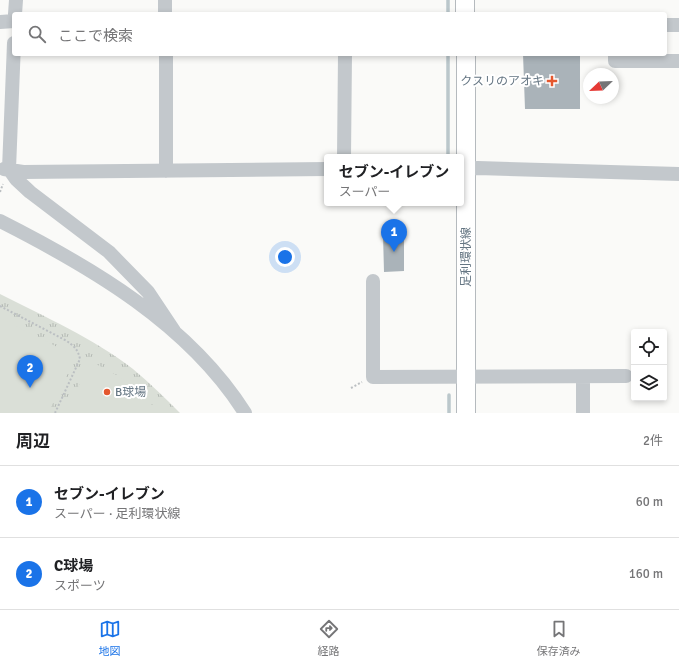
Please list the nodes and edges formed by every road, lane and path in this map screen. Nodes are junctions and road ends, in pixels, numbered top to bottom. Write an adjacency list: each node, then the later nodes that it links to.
1 (16, 0): 4 (street)
2 (165, 0): 5 (street)
3 (466, 0): 6 (main road)
4 (15, 12)
5 (165, 12)
6 (466, 12)
7 (12, 21): 8 (street)
8 (0, 22)
9 (667, 25): 10 (street)
10 (679, 25)
11 (13, 56): 19 (street)
12 (166, 56): 22 (street)
13 (345, 56): 17 (street)
14 (466, 56): 18 (main road, 足利環状線)
15 (615, 56): 16 (street)
16 (679, 61)
17 (344, 154)
18 (463, 154)
19 (5, 169): 22 (street); 28 (street)
20 (324, 169): 22 (street)
21 (464, 169): 23 (street)
22 (166, 171)
23 (679, 174)
24 (464, 206): 31 (main road, 足利環状線)
25 (0, 221): 28 (street)
26 (373, 281): 31 (street)
27 (0, 306): 32 (path)
28 (174, 330): 33 (street)
29 (626, 376): 30 (street)
30 (583, 377): 31 (street); 35 (street)
31 (466, 378): 34 (main road, 足利環状線)
32 (55, 413)
33 (245, 413)
34 (466, 413)
35 (583, 413)

